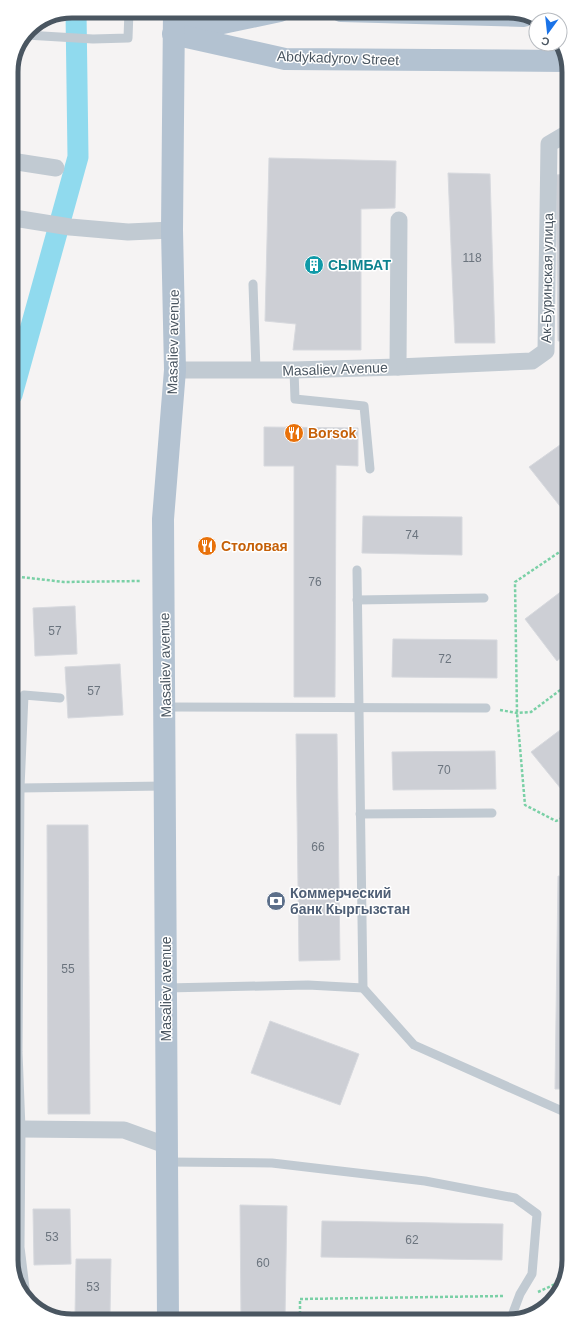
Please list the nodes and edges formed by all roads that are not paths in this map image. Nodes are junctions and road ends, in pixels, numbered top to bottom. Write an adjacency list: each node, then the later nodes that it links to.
1 (129, 18): 4 (lane)
2 (174, 18): 5 (main road, Masaliev avenue)
3 (247, 18): 5 (main road)
4 (34, 34)
5 (173, 34): 6 (main road, Abdykadyrov Street); 12 (main road, Masaliev avenue)
6 (561, 61)
7 (562, 136): 14 (street, Ак-Буринская улица)
8 (18, 162): 9 (street)
9 (56, 168)
10 (18, 219): 12 (street)
11 (398, 220): 14 (street, Masaliev Avenue)
12 (172, 230): 15 (main road, Masaliev avenue)
13 (253, 284): 16 (lane)
14 (398, 367): 17 (street, Masaliev Avenue)
15 (175, 370): 16 (street, Masaliev Avenue); 23 (main road, Masaliev avenue)
16 (256, 370): 17 (street, Masaliev Avenue)
17 (294, 370): 18 (lane)
18 (370, 469)
19 (357, 570): 21 (lane)
20 (484, 598): 21 (lane)
21 (357, 600): 24 (lane)
22 (60, 698): 27 (lane)
23 (165, 707): 24 (lane); 26 (main road, Masaliev avenue)
24 (359, 708): 25 (lane); 29 (lane)
25 (486, 708)
26 (165, 786): 27 (lane); 30 (main road, Masaliev avenue)
27 (20, 788): 33 (lane)
28 (492, 813): 29 (lane)
29 (360, 814): 31 (lane)
30 (166, 988): 31 (lane); 34 (main road, Masaliev avenue)
31 (363, 988): 32 (lane)
32 (562, 1111)
33 (21, 1129): 34 (street); 35 (lane)
34 (168, 1154): 36 (main road, Masaliev avenue); 37 (lane)
35 (25, 1287)
36 (168, 1314)
37 (513, 1314)

